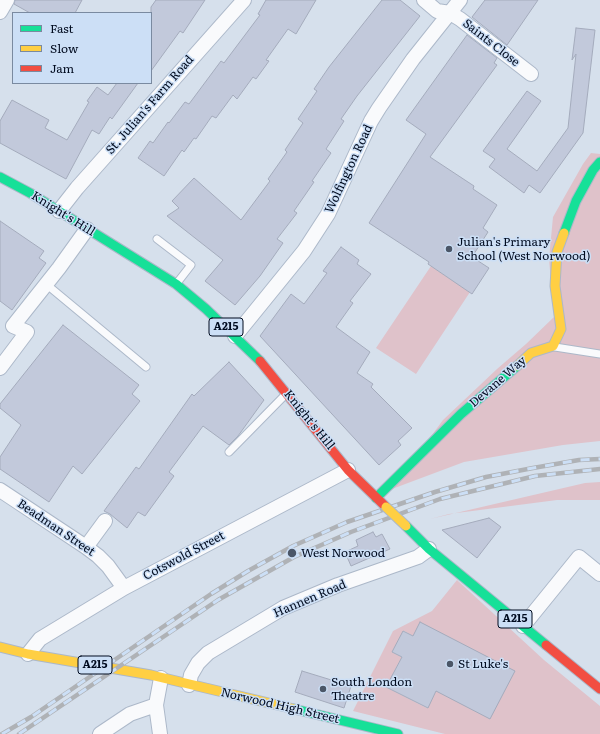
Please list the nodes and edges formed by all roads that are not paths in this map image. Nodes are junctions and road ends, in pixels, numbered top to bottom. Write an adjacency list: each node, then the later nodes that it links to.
1 (6, 0): 5 (street)
2 (244, 0): 10 (street, St. Julian's Farm Road)
3 (424, 0): 6 (street, Saints Close)
4 (460, 0): 6 (street, Wolfington Road)
5 (0, 12)
6 (450, 13): 7 (street, Saints Close); 15 (street, Wolfington Road)
7 (531, 74)
8 (600, 162): 16 (main road)
9 (0, 177): 10 (main road, Knight's Hill / A215)
10 (59, 211): 11 (main road, Knight's Hill / A215)
11 (87, 229): 13 (street); 14 (main road, Knight's Hill / A215)
12 (157, 239): 14 (lane)
13 (46, 284): 18 (lane); 19 (street)
14 (176, 284): 15 (main road, Knight's Hill / A215)
15 (236, 336): 20 (main road, Knight's Hill / A215)
16 (553, 346): 17 (lane); 24 (main road, Devane Way)
17 (600, 354)
18 (146, 367)
19 (0, 368)
20 (288, 393): 21 (lane); 22 (main road, Knight's Hill / A215)
21 (228, 452)
22 (348, 470): 24 (main road, Knight's Hill / A215); 29 (street, Cotswold Street)
23 (0, 490): 26 (street, Beadman Street)
24 (376, 498): 27 (main road, Knight's Hill / A215, bridge)
25 (105, 521): 26 (street)
26 (86, 547): 29 (street, Beadman Street)
27 (429, 550): 30 (main road, Knight's Hill / A215); 34 (street, Hannen Road)
28 (600, 574): 30 (street)
29 (124, 588): 32 (street, Cotswold Street)
30 (523, 626): 35 (main road, Knight's Hill / A215)
31 (0, 647): 32 (main road, A215)
32 (28, 654): 33 (main road, A215)
33 (161, 678): 34 (main road, Norwood High Street / A215); 36 (street)
34 (189, 684): 37 (main road, Norwood High Street / A215)
35 (600, 689)
36 (156, 705): 38 (street); 39 (street)
37 (366, 730): 40 (main road, Norwood High Street / A215)
38 (100, 734)
39 (160, 734)
40 (398, 734)

